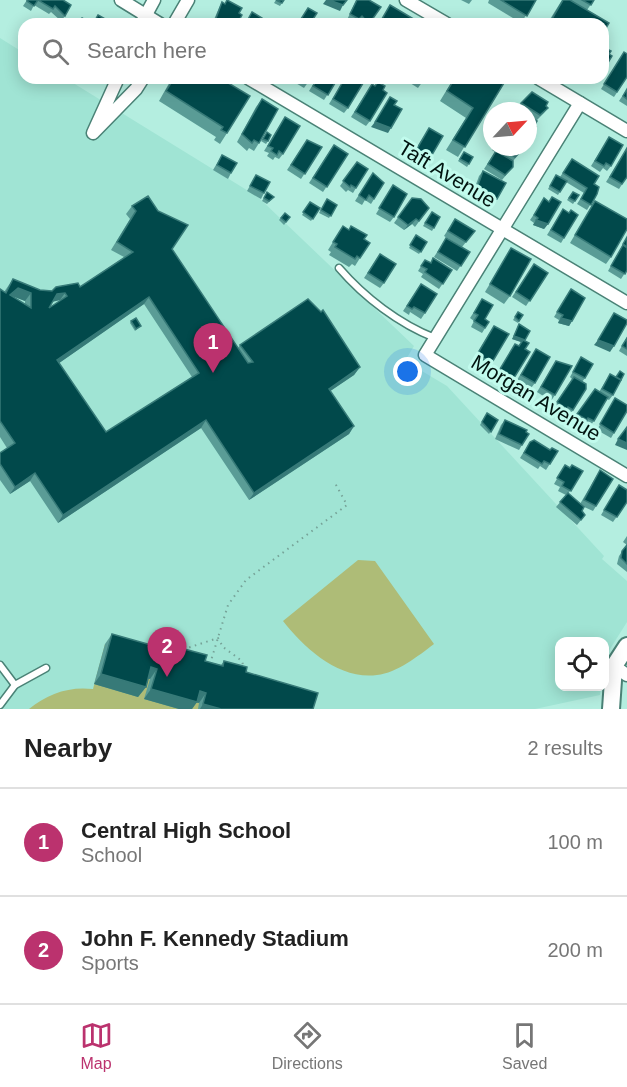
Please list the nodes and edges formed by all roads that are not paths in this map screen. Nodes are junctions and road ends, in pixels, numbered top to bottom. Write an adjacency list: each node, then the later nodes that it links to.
1 (121, 0): 5 (street)
2 (154, 0): 6 (street)
3 (188, 0): 7 (street)
4 (406, 0): 8 (street)
5 (142, 18)
6 (144, 18)
7 (178, 18)
8 (437, 18)
9 (115, 84): 10 (street)
10 (138, 84)
11 (258, 84): 15 (street, Taft Avenue)
12 (548, 84): 13 (street)
13 (580, 103): 14 (street); 15 (street)
14 (627, 131)
15 (503, 231): 17 (street, Taft Avenue); 18 (street)
16 (339, 268): 18 (lane)
17 (627, 303)
18 (435, 338): 19 (street, Morgan Avenue)
19 (627, 476)
20 (627, 645): 23 (main road)
21 (0, 665): 24 (lane)
22 (46, 668): 24 (lane)
23 (620, 671): 26 (main road)
24 (15, 685): 25 (lane)
25 (0, 705)
26 (611, 709)

